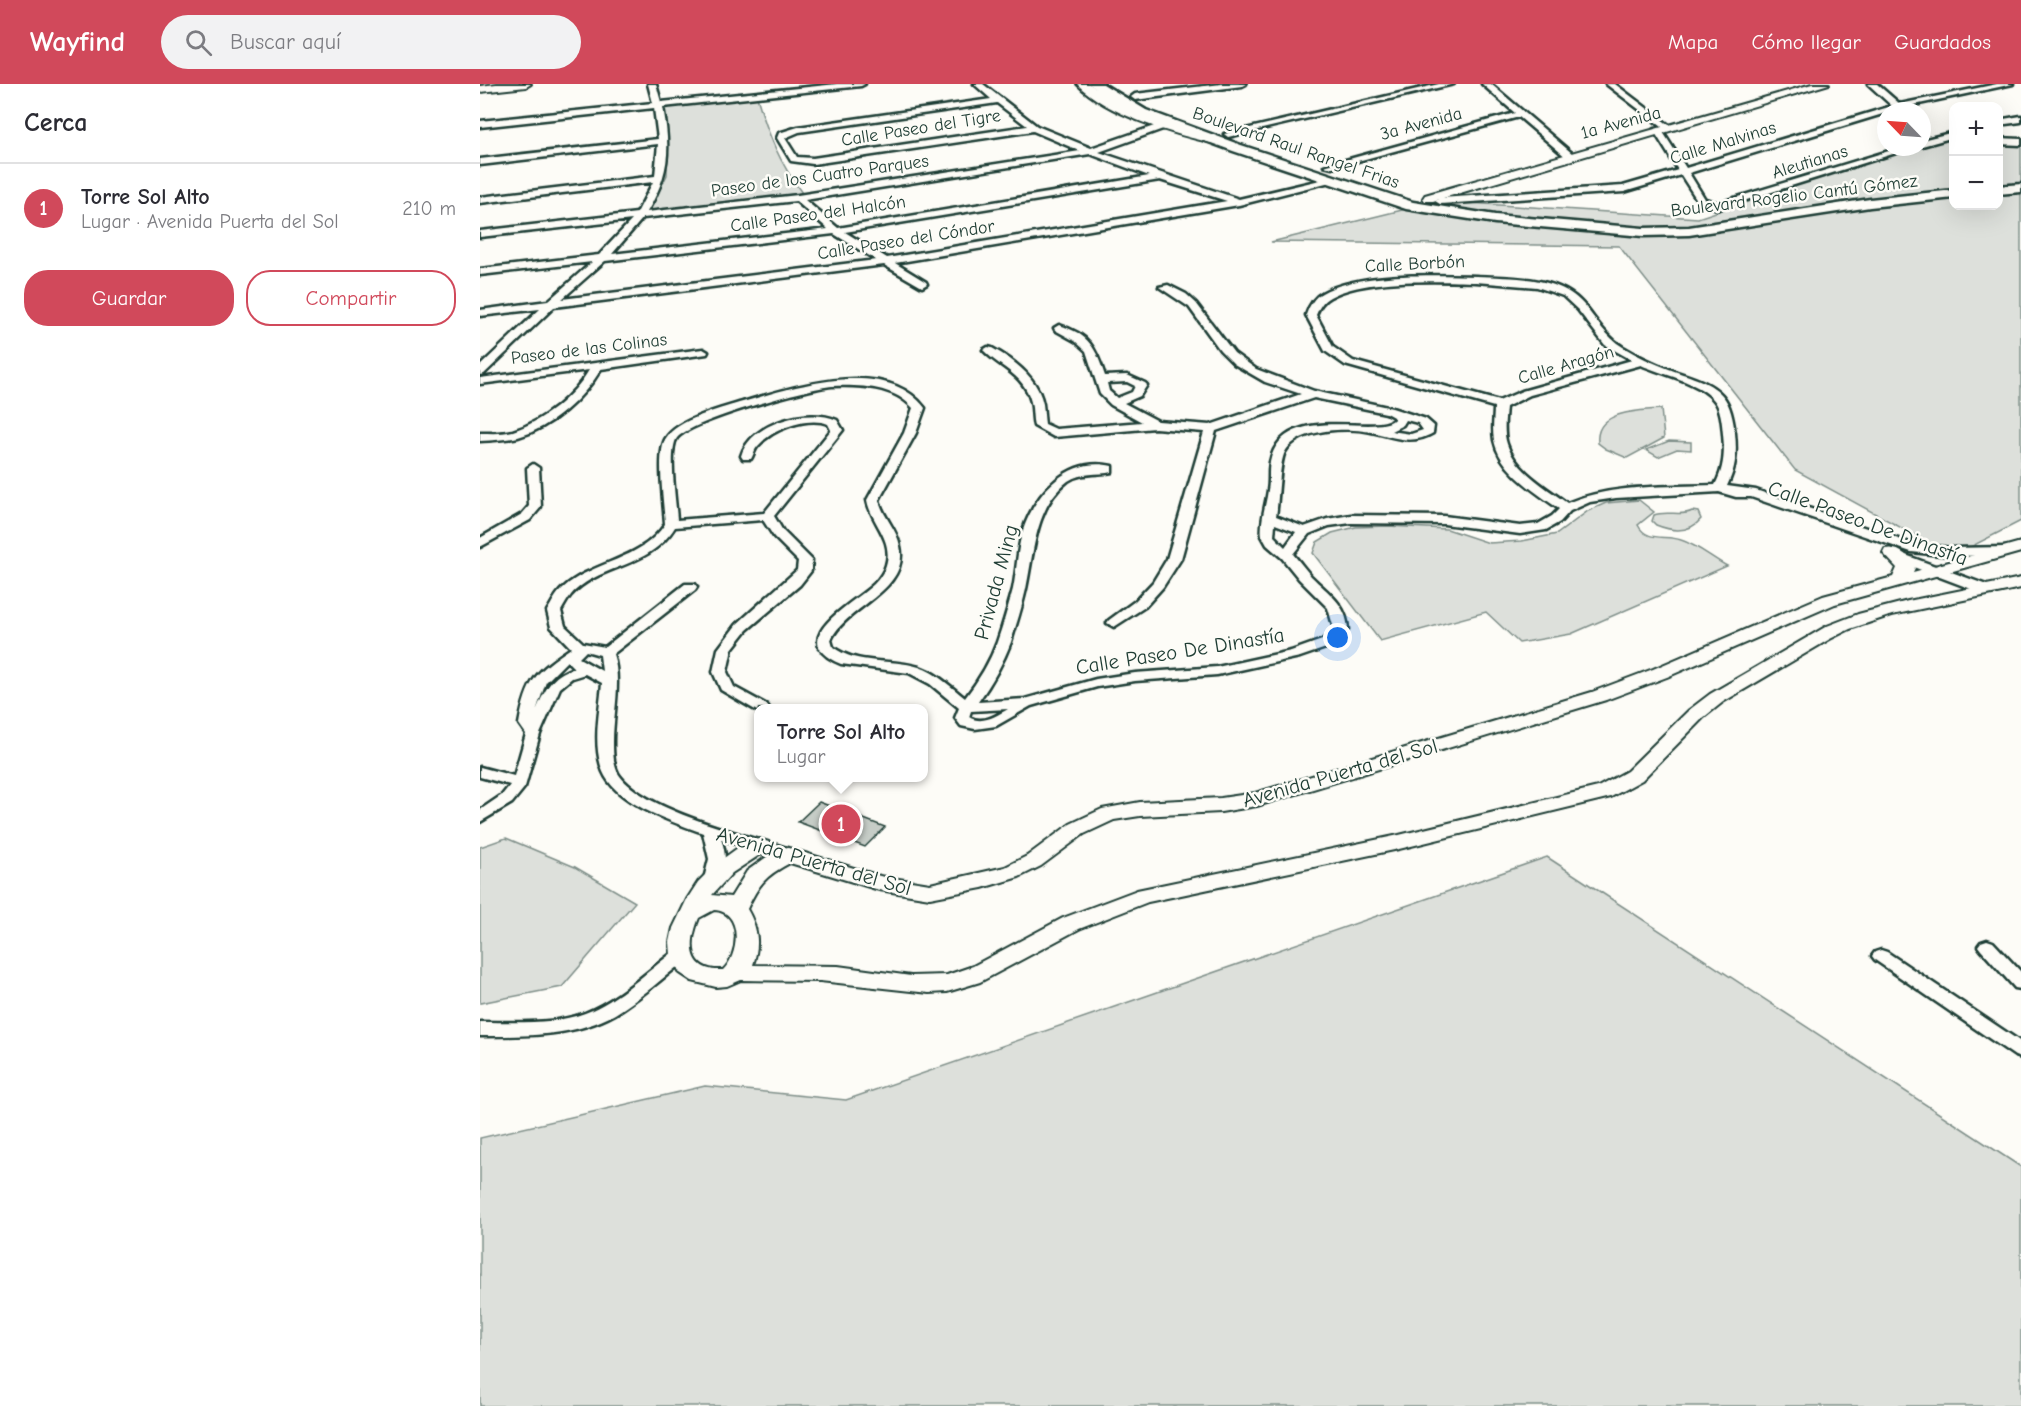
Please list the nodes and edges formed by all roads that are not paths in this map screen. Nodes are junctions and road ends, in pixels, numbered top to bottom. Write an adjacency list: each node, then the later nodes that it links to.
1 (526, 84): 16 (street)
2 (652, 84): 21 (street)
3 (861, 84): 21 (street)
4 (978, 84): 18 (street)
5 (1082, 84): 27 (street)
6 (1095, 84): 31 (main road, Boulevard Raul Rangel Frias)
7 (1114, 84): 17 (main road)
8 (1242, 84): 17 (street)
9 (1450, 84): 31 (street)
10 (1486, 84): 23 (street)
11 (1632, 84): 15 (street)
12 (1824, 84): 29 (street, 1a Avenida)
13 (1872, 84): 19 (street)
14 (2009, 84): 20 (street, Calle Malvinas)
15 (1613, 86): 29 (street)
16 (480, 89)
17 (1135, 97): 31 (main road)
18 (999, 100): 28 (street); 28 (street, Calle Paseo del Tigre)
19 (1892, 102)
20 (1922, 102)
21 (660, 105): 26 (street); 34 (street)
22 (1877, 113): 43 (street, Calle Malvinas)
23 (1521, 114): 39 (street); 42 (street, 3a Avenida)
24 (2021, 119): 25 (street)
25 (2003, 122)
26 (480, 124)
27 (1160, 127): 31 (street); 38 (street, Paseo de los Cuatro Parques)
28 (1034, 128): 38 (street)
29 (1664, 130): 39 (street, 1a Avenida); 43 (street)
30 (1949, 135): 32 (street)
31 (1224, 138): 42 (main road); 46 (main road, Boulevard Raul Rangel Frias)
32 (1938, 138): 33 (street); 35 (street)
33 (1949, 139)
34 (662, 141): 41 (street); 44 (street)
35 (1931, 141)
36 (2003, 141): 37 (street)
37 (2021, 142)
38 (1089, 152): 45 (street); 53 (street, Paseo de los Cuatro Parques)
39 (1570, 156): 55 (street, 1a Avenida)
40 (1882, 156): 43 (street, Aleutianas)
41 (480, 162)
42 (1329, 166): 55 (main road)
43 (1683, 172): 55 (street, Calle Malvinas)
44 (660, 177): 54 (street); 58 (street)
45 (1160, 177): 56 (street); 59 (street, Calle Paseo del Halcón)
46 (1333, 180): 56 (street, Calle Paseo del Cóndor); 57 (main road, Boulevard Raul Rangel Frias)
47 (2021, 181): 48 (main road)
48 (2003, 183)
49 (1949, 187): 57 (main road, Boulevard Rogelio Cantú Gómez)
50 (2021, 188): 51 (main road)
51 (2003, 190)
52 (1949, 195): 57 (main road, Boulevard Rogelio Cantú Gómez)
53 (798, 198): 58 (street, Paseo de los Cuatro Parques); 59 (street)
54 (480, 200)
55 (1435, 200): 57 (main road)
56 (1239, 202): 62 (street, Calle Paseo del Cóndor)
57 (1495, 215)
58 (639, 218): 60 (street, Paseo de los Cuatro Parques); 61 (street)
59 (836, 231): 61 (street, Calle Paseo del Halcón); 62 (street)
60 (480, 234)
61 (601, 259): 63 (street, Calle Paseo del Halcón); 66 (street)
62 (883, 262): 64 (street); 66 (street, Calle Paseo del Cóndor)
63 (480, 272)
64 (922, 284)
65 (1164, 287): 76 (street)
66 (550, 305): 67 (street, Calle Paseo del Cóndor); 73 (street)
67 (480, 313)
68 (1059, 328): 74 (street)
69 (988, 350): 80 (street)
70 (704, 352): 72 (street, Paseo de las Colinas)
71 (1642, 361): 78 (street, Calle Aragón); 78 (street, Calle Borbón); 87 (street, Calle Borbón)
72 (596, 367): 75 (street, Paseo de las Colinas); 83 (street)
73 (480, 372)
74 (1100, 380): 77 (street); 77 (street)
75 (480, 381)
76 (1313, 394): 79 (street); 81 (street)
77 (1115, 403): 80 (street)
78 (1500, 405): 89 (street)
79 (1397, 413): 82 (street); 82 (street)
80 (1155, 424): 81 (street)
81 (1211, 429): 104 (street)
82 (1374, 430): 91 (street)
83 (480, 437)
84 (747, 456): 90 (street)
85 (533, 468): 94 (street)
86 (1108, 469): 112 (street, Privada Ming)
87 (1720, 488): 88 (street, Calle Paseo De Dinastía); 89 (street, Calle Paseo De Dinastía)
88 (1736, 493): 95 (street, Calle Paseo De Dinastía); 97 (street, Calle Paseo De Dinastía)
89 (1566, 508): 93 (street, Calle Paseo De Dinastía)
90 (768, 516): 92 (street); 111 (street)
91 (1271, 518): 93 (street); 96 (street, Calle Paseo De Dinastía)
92 (671, 524): 106 (street); 112 (street, Calle Paseo De Dinastía)
93 (1304, 531): 96 (street)
94 (480, 543)
95 (2014, 549): 98 (street, Avenida Puerta del Sol)
96 (1286, 554): 110 (street, Calle Paseo De Dinastía)
97 (1891, 554): 98 (street, Calle Paseo De Dinastía); 99 (street)
98 (1935, 570): 99 (street, Avenida Puerta del Sol); 102 (street, Calle Paseo De Dinastía)
99 (1900, 580): 103 (street, Avenida Puerta del Sol)
100 (2021, 584): 102 (street)
101 (690, 587): 107 (street)
102 (1988, 590): 105 (street)
103 (1788, 618): 105 (street); 119 (street, Avenida Puerta del Sol)
104 (1114, 623)
105 (1817, 638): 126 (street)
106 (576, 651): 107 (street); 108 (street); 113 (street)
107 (606, 653): 109 (street)
108 (585, 669): 109 (street); 113 (street)
109 (608, 681): 117 (street)
110 (1026, 703): 112 (street, Calle Paseo De Dinastía); 112 (street, Calle Paseo De Dinastía)
111 (754, 704)
112 (967, 707)
113 (533, 734): 115 (street)
114 (480, 772): 115 (street)
115 (520, 783): 116 (street)
116 (483, 811)
117 (709, 828): 118 (street, Avenida Puerta del Sol); 120 (street, Avenida Puerta del Sol)
118 (759, 846): 119 (street, Avenida Puerta del Sol); 120 (street)
119 (786, 856): 121 (street)
120 (712, 879): 122 (street)
121 (737, 908): 122 (street); 126 (street)
122 (692, 912): 124 (street)
123 (1988, 946): 127 (street)
124 (682, 954): 126 (street); 128 (street)
125 (1881, 956): 129 (street)
126 (738, 971)
127 (2021, 983)
128 (480, 1029)
129 (2021, 1051)

